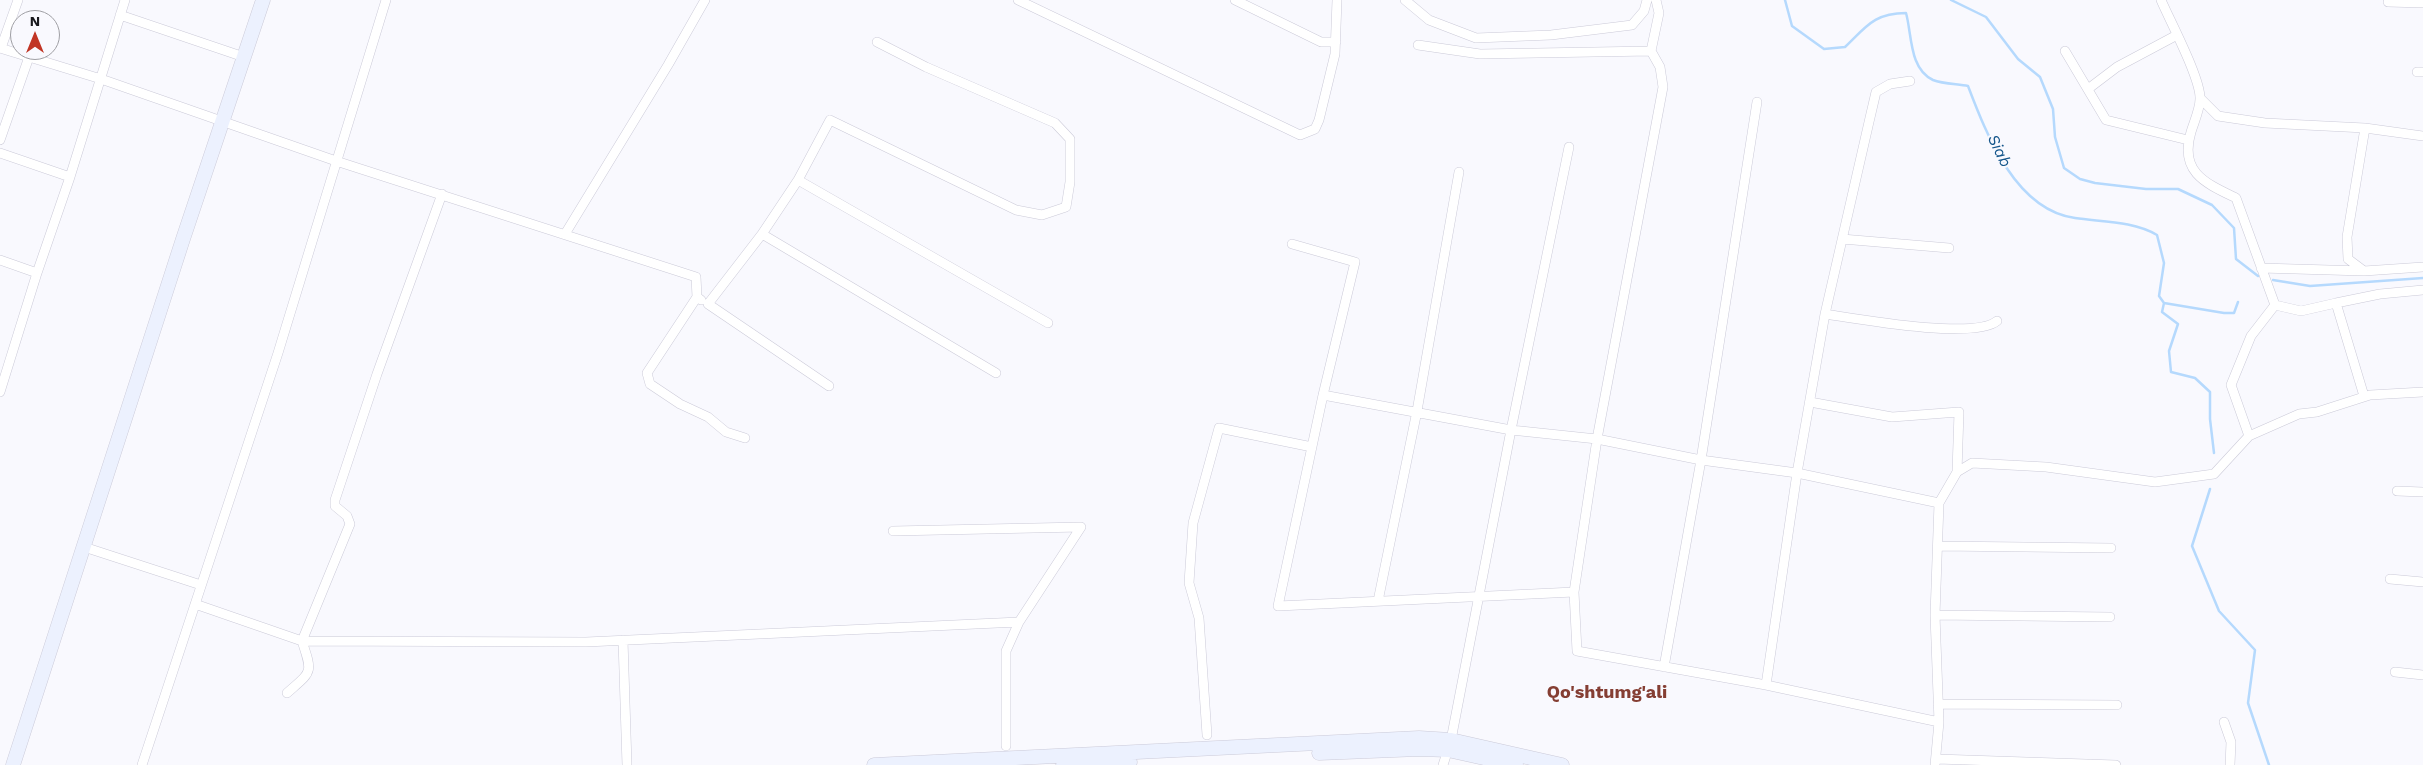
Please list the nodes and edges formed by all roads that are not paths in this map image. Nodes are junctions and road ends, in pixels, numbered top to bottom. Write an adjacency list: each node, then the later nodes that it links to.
1 (18, 0): 20 (street)
2 (125, 0): 15 (street)
3 (263, 0): 23 (main road)
4 (386, 0): 38 (street)
5 (705, 0): 43 (street)
6 (1018, 0): 18 (street)
7 (1235, 0): 18 (street)
8 (1337, 0): 18 (street)
9 (1405, 0): 10 (street)
10 (1646, 0)
11 (1656, 0): 21 (street)
12 (2161, 0): 16 (street)
13 (2388, 2): 14 (street)
14 (2423, 3)
15 (120, 15): 23 (street); 26 (street)
16 (2177, 35): 28 (street); 29 (street)
17 (877, 42): 41 (street)
18 (1336, 42)
19 (1418, 45): 21 (street)
20 (0, 48)
21 (1651, 51): 72 (street)
22 (2065, 51): 28 (street)
23 (244, 57): 31 (main road)
24 (28, 60): 34 (street)
25 (39, 60): 26 (street)
26 (100, 79): 31 (street); 40 (street)
27 (1910, 81): 45 (street)
28 (2088, 89): 35 (street)
29 (2200, 98): 32 (street); 35 (street)
30 (1757, 102): 74 (street)
31 (222, 121): 38 (street); 82 (main road)
32 (2365, 128): 33 (street); 51 (street)
33 (2423, 136)
34 (0, 140)
35 (2188, 140): 50 (street)
36 (1569, 148): 69 (street)
37 (0, 153): 40 (street)
38 (336, 161): 42 (street); 86 (street)
39 (1459, 172): 68 (street)
40 (70, 177): 52 (street)
41 (798, 180): 44 (street); 60 (street)
42 (442, 194): 43 (street); 95 (street)
43 (565, 234): 54 (street)
44 (762, 234): 56 (street); 61 (street)
45 (1842, 239): 47 (street); 58 (street)
46 (1292, 244): 65 (street)
47 (1949, 248)
48 (0, 260): 52 (street)
49 (2423, 267): 51 (street)
50 (2261, 268): 51 (street); 57 (street)
51 (2364, 271)
52 (37, 273): 63 (street)
53 (2423, 290): 55 (street)
54 (697, 297): 56 (street); 71 (street)
55 (2336, 303): 57 (street); 66 (street)
56 (708, 304): 62 (street)
57 (2274, 305): 70 (street)
58 (1825, 314): 59 (street); 67 (street)
59 (1997, 320)
60 (1048, 323)
61 (996, 372)
62 (829, 386)
63 (0, 392)
64 (2423, 392): 66 (street)
65 (1323, 395): 68 (street); 73 (street)
66 (2364, 396): 70 (street)
67 (1810, 402): 75 (street); 76 (street)
68 (1417, 411): 69 (street); 89 (street)
69 (1511, 430): 72 (street); 88 (street)
70 (2249, 436): 75 (street)
71 (746, 438)
72 (1597, 440): 74 (street); 87 (street)
73 (1312, 447): 89 (street); 105 (street)
74 (1701, 460): 76 (street); 96 (street)
75 (1957, 472): 79 (street)
76 (1797, 474): 79 (street); 99 (street)
77 (2397, 491): 78 (street)
78 (2423, 492)
79 (1940, 503): 81 (street)
80 (893, 531): 93 (street)
81 (1939, 546): 83 (street); 91 (street)
82 (84, 547): 86 (street); 109 (main road)
83 (2111, 548)
84 (2390, 578): 85 (street)
85 (2423, 582)
86 (201, 584): 90 (street)
87 (1574, 592): 88 (street); 96 (street)
88 (1480, 596): 89 (street); 106 (street)
89 (1378, 601)
90 (195, 604): 95 (street); 110 (street)
91 (1935, 615): 92 (street); 101 (street)
92 (2110, 617)
93 (1019, 622): 94 (street); 107 (street)
94 (623, 640): 95 (street); 111 (street)
95 (302, 641): 100 (street)
96 (1664, 667): 99 (street)
97 (2395, 672): 98 (street)
98 (2423, 675)
99 (1766, 685): 103 (street)
100 (287, 693)
101 (1938, 704): 102 (street); 103 (street)
102 (2117, 705)
103 (1939, 722): 108 (street)
104 (2224, 722): 118 (street)
105 (1207, 735)
106 (1449, 745): 112 (main road); 113 (main road); 114 (street); 115 (main road); 116 (main road)
107 (1006, 746)
108 (1936, 762): 117 (street)
109 (13, 765)
110 (142, 765)
111 (627, 765)
112 (874, 765)
113 (1063, 765)
114 (1443, 765)
115 (1516, 765)
116 (1562, 765)
117 (2116, 765)
118 (2230, 765)

